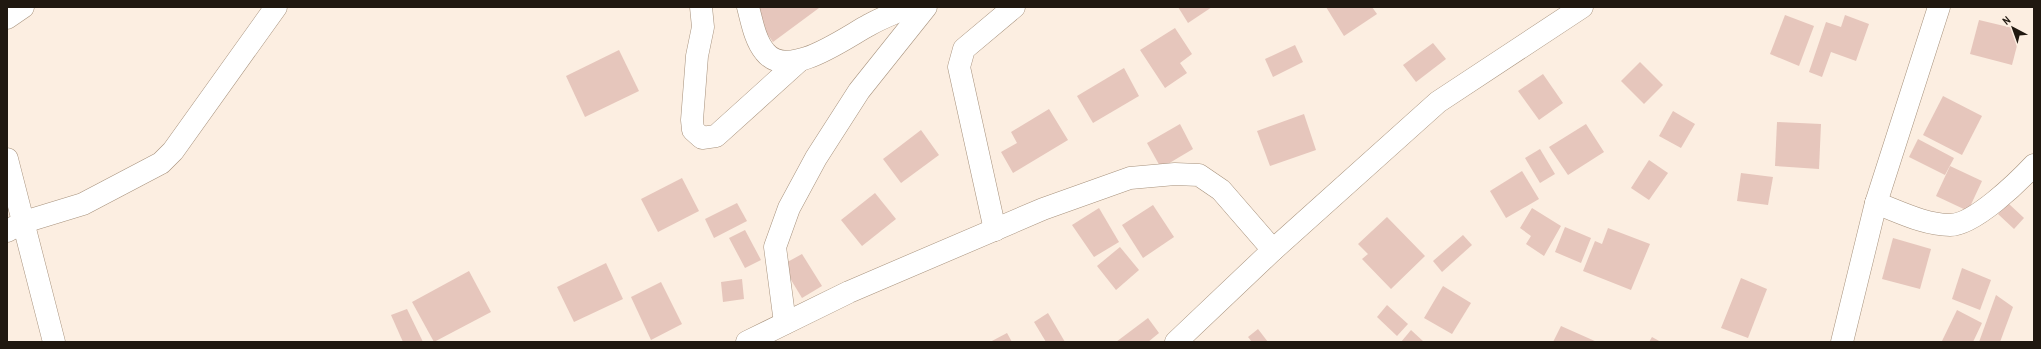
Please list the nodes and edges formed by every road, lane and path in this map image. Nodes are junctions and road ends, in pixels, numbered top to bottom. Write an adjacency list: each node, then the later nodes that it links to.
1 (23, 7): 10 (street)
2 (276, 7): 15 (street)
3 (701, 7): 11 (street)
4 (748, 7): 11 (street)
5 (908, 7): 11 (street)
6 (926, 7): 18 (street)
7 (1014, 7): 16 (street)
8 (1582, 7): 17 (street)
9 (1939, 7): 14 (street)
10 (7, 18)
11 (799, 61)
12 (7, 159): 15 (street)
13 (2034, 165): 14 (street)
14 (1876, 203): 22 (street)
15 (16, 226): 19 (street)
16 (995, 230): 17 (street); 18 (street)
17 (1273, 250): 21 (street)
18 (785, 323): 20 (street)
19 (54, 342)
20 (747, 342)
21 (1176, 342)
22 (1842, 342)

